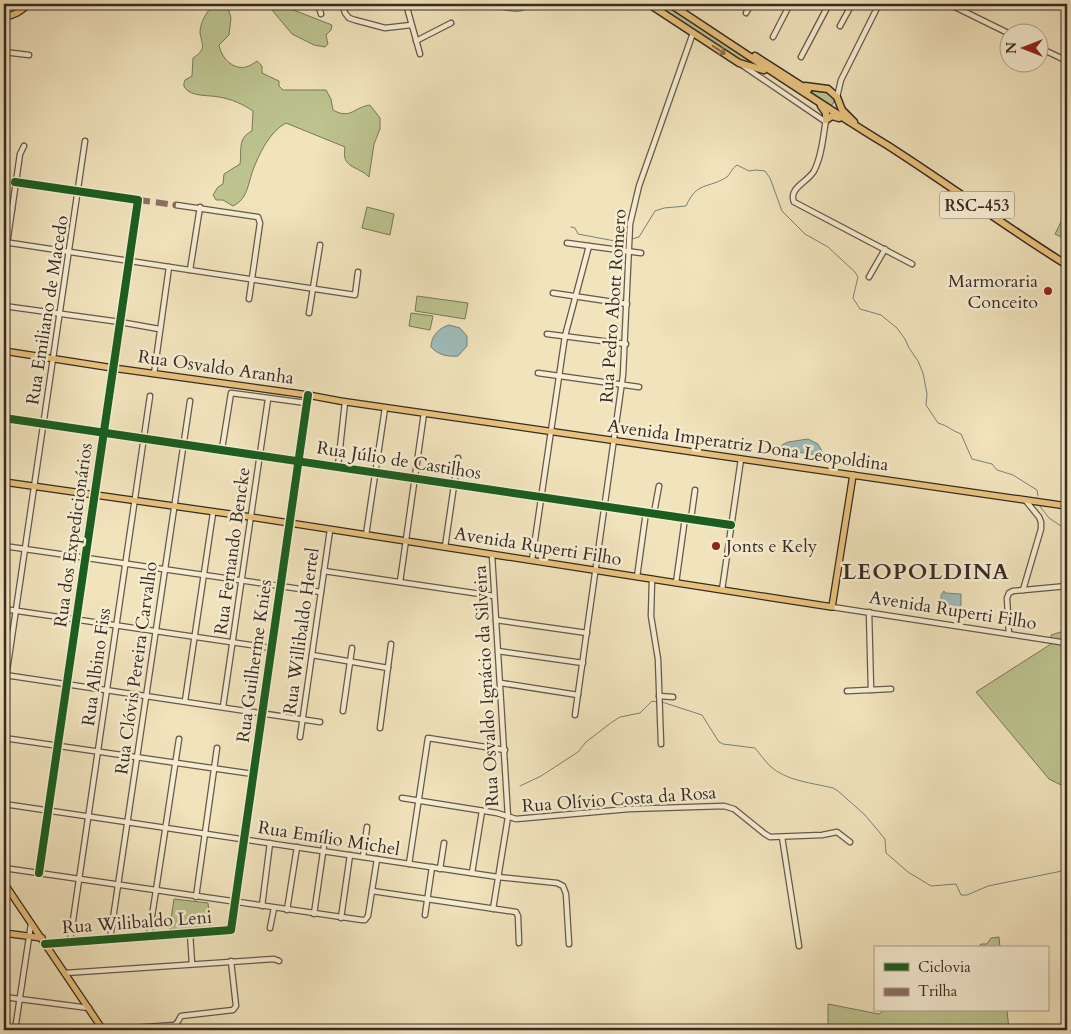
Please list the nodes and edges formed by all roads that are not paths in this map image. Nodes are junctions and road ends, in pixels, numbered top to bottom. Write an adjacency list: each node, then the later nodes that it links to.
1 (28, 4): 17 (main road)
2 (318, 4): 16 (street)
3 (342, 4): 19 (street)
4 (417, 4): 14 (street)
5 (649, 4): 22 (highway)
6 (670, 4): 32 (highway, RSC-453)
7 (676, 4): 34 (highway, RSC-453)
8 (751, 4): 15 (street)
9 (790, 4): 23 (street)
10 (829, 4): 29 (street)
11 (852, 4): 20 (street)
12 (879, 4): 33 (street)
13 (949, 4): 21 (street)
14 (406, 6): 19 (street)
15 (746, 13)
16 (321, 14)
17 (4, 17)
18 (451, 23): 24 (street)
19 (411, 25): 24 (street)
20 (840, 26)
21 (998, 28)
22 (693, 33): 31 (highway, one-way to 31); 54 (street, Rua Pedro Abott Romero)
23 (773, 37)
24 (416, 41): 27 (street)
25 (4, 52): 28 (street)
26 (1048, 52): 30 (street)
27 (420, 54)
28 (29, 56)
29 (801, 57)
30 (1067, 61)
31 (739, 63): 32 (highway); 39 (street)
32 (772, 73): 37 (highway, RSC-453)
33 (841, 80): 35 (street); 36 (street)
34 (801, 85): 35 (highway); 36 (highway, RSC-453)
35 (828, 89): 36 (highway)
36 (835, 102): 37 (highway); 41 (highway, RSC-453)
37 (821, 104): 38 (highway, RSC-453); 39 (highway)
38 (843, 119): 39 (highway); 41 (highway, RSC-453)
39 (826, 121): 53 (street)
40 (85, 141): 44 (street, Rua Emiliano de Macedo)
41 (886, 145): 60 (highway, RSC-453)
42 (24, 146): 43 (street)
43 (16, 182): 44 (street); 48 (street)
44 (78, 192): 55 (street, Rua Emiliano de Macedo); 57 (street, Rua dos Expedicionários)
45 (4, 204): 48 (street)
46 (176, 205): 47 (street)
47 (200, 207): 62 (street); 65 (street)
48 (12, 210): 49 (street)
49 (5, 243): 55 (street); 59 (street)
50 (567, 243): 52 (street)
51 (320, 245): 66 (street)
52 (589, 246): 54 (street); 68 (street)
53 (885, 248): 58 (street); 64 (street)
54 (628, 251): 56 (street); 70 (street, Rua Pedro Abott Romero)
55 (69, 252): 57 (street); 73 (street, Rua Emiliano de Macedo)
56 (641, 253)
57 (130, 262): 61 (street); 74 (street, Rua dos Expedicionários)
58 (912, 264)
59 (4, 265)
60 (1067, 265)
61 (169, 267): 62 (street); 75 (street)
62 (190, 270): 65 (street)
63 (358, 272): 66 (street)
64 (869, 277)
65 (252, 279): 66 (street); 69 (street)
66 (312, 289): 72 (street)
67 (553, 293): 68 (street)
68 (575, 296): 70 (street); 77 (street)
69 (249, 298)
70 (627, 304): 78 (street, Rua Pedro Abott Romero)
71 (4, 306): 73 (street)
72 (308, 313)
73 (60, 314): 74 (street); 80 (street, Rua Emiliano de Macedo)
74 (120, 322): 75 (street); 81 (street, Rua dos Expedicionários)
75 (159, 329): 83 (street)
76 (547, 334): 77 (street)
77 (565, 336): 78 (street); 84 (street)
78 (626, 344): 85 (street, Rua Pedro Abott Romero)
79 (4, 351): 80 (main road, Rua Osvaldo Aranha)
80 (53, 358): 81 (main road, Rua Osvaldo Aranha); 96 (street, Rua Emiliano de Macedo)
81 (113, 368): 83 (main road, Rua Osvaldo Aranha); 97 (street, Rua dos Expedicionários)
82 (538, 373): 84 (street)
83 (154, 374): 87 (main road, Rua Osvaldo Aranha)
84 (559, 376): 85 (street); 98 (street)
85 (622, 385): 86 (street); 100 (street, Rua Pedro Abott Romero)
86 (639, 387)
87 (308, 395): 91 (main road, Rua Osvaldo Aranha); 92 (street, Rua Guilherme Knies)
88 (150, 396): 99 (street, Rua Albino Fiss)
89 (268, 398): 92 (street); 102 (street); 103 (street, Rua Fernando Bencke)
90 (190, 401): 101 (street, Rua Clóvis Pereira Carvalho)
91 (345, 402): 93 (main road, Rua Osvaldo Aranha); 107 (street)
92 (306, 403): 106 (street, Rua Guilherme Knies)
93 (385, 408): 94 (main road, Rua Osvaldo Aranha); 108 (street)
94 (424, 413): 98 (main road, Avenida Imperatriz Dona Leopoldina); 110 (street)
95 (4, 418): 96 (street, Rua Júlio de Castilhos)
96 (44, 423): 97 (street, Rua Júlio de Castilhos); 113 (street, Rua Emiliano de Macedo)
97 (104, 432): 99 (street, Rua Júlio de Castilhos); 116 (street, Rua dos Expedicionários)
98 (551, 432): 100 (main road, Avenida Imperatriz Dona Leopoldina); 117 (street)
99 (144, 438): 101 (street, Rua Júlio de Castilhos); 118 (street, Rua Albino Fiss)
100 (615, 441): 105 (main road, Avenida Imperatriz Dona Leopoldina); 121 (street, Rua Pedro Abott Romero)
101 (183, 443): 102 (street, Rua Júlio de Castilhos); 120 (street, Rua Clóvis Pereira Carvalho)
102 (222, 449): 103 (street, Rua Júlio de Castilhos)
103 (260, 454): 106 (street, Rua Júlio de Castilhos); 126 (street, Rua Fernando Bencke)
104 (458, 458): 112 (street)
105 (740, 459): 109 (main road, Avenida Imperatriz Dona Leopoldina); 129 (street)
106 (298, 460): 107 (street, Rua Júlio de Castilhos); 128 (street, Rua Guilherme Knies)
107 (338, 466): 108 (street, Rua Júlio de Castilhos)
108 (375, 472): 110 (street, Rua Júlio de Castilhos); 131 (street)
109 (853, 475): 119 (main road, Avenida Imperatriz Dona Leopoldina); 155 (main road)
110 (414, 478): 112 (street, Rua Júlio de Castilhos); 132 (street)
111 (4, 482): 113 (main road, Avenida Ruperti Filho)
112 (454, 484): 117 (street, Rua Júlio de Castilhos); 134 (street)
113 (33, 486): 116 (main road, Avenida Ruperti Filho); 135 (street, Rua Emiliano de Macedo)
114 (659, 486): 125 (street)
115 (695, 490): 127 (street)
116 (95, 495): 118 (main road, Avenida Ruperti Filho); 137 (street, Rua dos Expedicionários)
117 (542, 496): 121 (street, Rua Júlio de Castilhos); 138 (street)
118 (134, 501): 120 (main road, Avenida Ruperti Filho); 139 (street, Rua Albino Fiss)
119 (1026, 501): 122 (main road, Avenida Imperatriz Dona Leopoldina); 152 (street)
120 (174, 506): 124 (main road, Avenida Ruperti Filho); 140 (street, Rua Clóvis Pereira Carvalho)
121 (606, 506): 123 (street, Rua Júlio de Castilhos); 141 (street, Rua Pedro Abott Romero)
122 (1067, 506)
123 (646, 512): 125 (street, Rua Júlio de Castilhos); 144 (street)
124 (213, 513): 126 (main road, Avenida Ruperti Filho); 143 (street)
125 (654, 513): 127 (street, Rua Júlio de Castilhos)
126 (250, 518): 128 (main road, Avenida Ruperti Filho); 146 (street, Rua Fernando Bencke)
127 (688, 518): 129 (street, Rua Júlio de Castilhos); 148 (street)
128 (289, 524): 130 (main road, Avenida Ruperti Filho); 149 (street, Rua Guilherme Knies)
129 (731, 525): 151 (street)
130 (330, 530): 131 (main road, Avenida Ruperti Filho); 142 (street, Rua Willibaldo Hertel)
131 (366, 535): 132 (main road, Avenida Ruperti Filho)
132 (405, 541): 134 (main road, Avenida Ruperti Filho); 147 (street)
133 (4, 546): 135 (street)
134 (445, 547): 136 (main road, Avenida Ruperti Filho)
135 (25, 549): 137 (street); 157 (street, Rua Emiliano de Macedo)
136 (492, 554): 138 (main road, Avenida Ruperti Filho); 154 (street, Rua Osvaldo Ignácio da Silveira)
137 (85, 557): 139 (street); 159 (street, Rua dos Expedicionários)
138 (532, 560): 141 (main road, Avenida Ruperti Filho)
139 (125, 563): 140 (street); 161 (street, Rua Albino Fiss)
140 (165, 568): 143 (street); 162 (street, Rua Clóvis Pereira Carvalho)
141 (596, 570): 144 (main road, Avenida Ruperti Filho); 163 (street, Rua Pedro Abott Romero)
142 (324, 571): 147 (street); 153 (street, Rua Willibaldo Hertel)
143 (203, 574): 146 (street); 165 (street)
144 (637, 577): 145 (main road, Avenida Ruperti Filho)
145 (652, 579): 148 (main road, Avenida Ruperti Filho); 186 (street)
146 (242, 580): 149 (street); 166 (street, Rua Fernando Bencke)
147 (400, 582): 154 (street)
148 (676, 583): 151 (main road, Avenida Ruperti Filho)
149 (280, 586): 153 (street); 169 (street, Rua Guilherme Knies)
150 (1067, 586): 152 (street)
151 (722, 590): 155 (main road, Avenida Ruperti Filho)
152 (1023, 590): 164 (street)
153 (321, 592): 172 (street, Rua Willibaldo Hertel)
154 (494, 596): 160 (street, Rua Osvaldo Ignácio da Silveira)
155 (832, 607): 158 (street, Avenida Ruperti Filho)
156 (4, 609): 157 (street)
157 (15, 611): 159 (street); 176 (street, Rua Emiliano de Macedo)
158 (869, 612): 164 (street, Avenida Ruperti Filho); 181 (street)
159 (76, 620): 161 (street); 177 (street, Rua dos Expedicionários)
160 (496, 620): 163 (street); 171 (street, Rua Osvaldo Ignácio da Silveira)
161 (116, 626): 162 (street); 180 (street, Rua Albino Fiss)
162 (155, 632): 165 (street); 184 (street, Rua Clóvis Pereira Carvalho)
163 (587, 633): 174 (street, Rua Pedro Abott Romero)
164 (1009, 634): 167 (street, Avenida Ruperti Filho)
165 (194, 638): 166 (street); 188 (street)
166 (232, 643): 169 (street); 189 (street, Rua Fernando Bencke)
167 (1067, 643)
168 (392, 644): 175 (street)
169 (271, 648): 191 (street, Rua Guilherme Knies)
170 (352, 648): 173 (street)
171 (498, 651): 174 (street); 178 (street, Rua Osvaldo Ignácio da Silveira)
172 (312, 655): 173 (street); 193 (street, Rua Willibaldo Hertel)
173 (350, 662): 175 (street); 190 (street)
174 (583, 663): 185 (street, Rua Pedro Abott Romero)
175 (388, 668): 195 (street)
176 (5, 675): 177 (street); 182 (street, Rua Emiliano de Macedo)
177 (66, 684): 180 (street); 200 (street, Rua dos Expedicionários)
178 (500, 684): 185 (street); 202 (street, Rua Osvaldo Ignácio da Silveira)
179 (891, 689): 181 (street)
180 (107, 690): 184 (street); 203 (street, Rua Albino Fiss)
181 (871, 690): 183 (street)
182 (4, 691)
183 (847, 691)
184 (146, 695): 188 (street); 204 (street, Rua Clóvis Pereira Carvalho)
185 (578, 695): 192 (street, Rua Pedro Abott Romero)
186 (659, 696): 187 (street); 199 (street)
187 (673, 696)
188 (184, 701): 189 (street)
189 (223, 707): 191 (street)
190 (343, 711)
191 (262, 713): 193 (street); 207 (street, Rua Guilherme Knies)
192 (575, 716)
193 (302, 719): 194 (street); 196 (street, Rua Willibaldo Hertel)
194 (320, 722)
195 (380, 728)
196 (300, 737)
197 (4, 738): 200 (street)
198 (179, 739): 205 (street)
199 (661, 744)
200 (58, 746): 203 (street); 211 (street, Rua dos Expedicionários)
201 (217, 748): 206 (street)
202 (505, 750): 209 (street); 213 (street, Rua Osvaldo Ignácio da Silveira)
203 (98, 751): 204 (street); 214 (street, Rua Albino Fiss)
204 (137, 757): 205 (street); 215 (street, Rua Clóvis Pereira Carvalho)
205 (175, 763): 206 (street); 217 (street)
206 (214, 768): 207 (street); 219 (street)
207 (253, 774): 221 (street, Rua Guilherme Knies)
208 (402, 798): 209 (street, Rua Olívio Costa da Rosa)
209 (418, 801): 212 (street, Rua Olívio Costa da Rosa); 230 (street)
210 (4, 804): 211 (street, Rua Emílio Michel)
211 (48, 810): 214 (street, Rua Emílio Michel); 235 (street, Rua dos Expedicionários)
212 (482, 811): 213 (street, Rua Olívio Costa da Rosa); 234 (street)
213 (508, 816): 220 (street, Rua Olívio Costa da Rosa); 236 (street, Rua Osvaldo Ignácio da Silveira)
214 (88, 817): 215 (street, Rua Emílio Michel); 237 (street, Rua Albino Fiss)
215 (127, 823): 217 (street, Rua Emílio Michel); 239 (street, Rua Clóvis Pereira Carvalho)
216 (367, 827): 228 (street)
217 (166, 828): 219 (street, Rua Emílio Michel); 240 (street)
218 (326, 832): 226 (street)
219 (205, 834): 221 (street, Rua Emílio Michel); 242 (street)
220 (782, 837): 222 (street); 264 (street)
221 (244, 839): 223 (street, Rua Emílio Michel); 244 (street, Rua Guilherme Knies)
222 (850, 842)
223 (270, 843): 225 (street, Rua Emílio Michel); 245 (street)
224 (444, 843): 233 (street)
225 (297, 847): 226 (street, Rua Emílio Michel); 248 (street)
226 (323, 851): 227 (street, Rua Emílio Michel); 249 (street)
227 (350, 855): 228 (street, Rua Emílio Michel); 251 (street)
228 (363, 857): 229 (street, Rua Emílio Michel)
229 (377, 860): 230 (street, Rua Emílio Michel); 241 (street)
230 (408, 864): 231 (street, Rua Emílio Michel)
231 (432, 867): 233 (street, Rua Emílio Michel); 243 (street)
232 (4, 868): 235 (street)
233 (440, 868): 234 (street, Rua Emílio Michel)
234 (472, 873): 236 (street, Rua Emílio Michel)
235 (39, 874): 237 (street)
236 (498, 877): 247 (street, Rua Osvaldo Ignácio da Silveira); 263 (street, Rua Emílio Michel)
237 (79, 880): 239 (street); 261 (street, Rua Albino Fiss)
238 (4, 883): 252 (main road)
239 (118, 885): 240 (street); 259 (street, Rua Clóvis Pereira Carvalho)
240 (156, 891): 242 (street); 258 (street)
241 (372, 891): 243 (street); 251 (street)
242 (196, 897): 244 (street)
243 (428, 899): 247 (street); 250 (street)
244 (235, 902): 245 (street); 254 (street, Rua Guilherme Knies)
245 (262, 906): 246 (street)
246 (274, 908): 248 (street); 253 (street)
247 (493, 909): 262 (street)
248 (287, 910): 249 (street)
249 (314, 914): 251 (street)
250 (425, 915)
251 (341, 918)
252 (32, 923): 257 (street); 260 (main road)
253 (270, 928)
254 (231, 930): 256 (street, Rua Wilibaldo Leni)
255 (4, 933): 257 (main road)
256 (190, 934): 258 (street, Rua Wilibaldo Leni); 267 (street)
257 (29, 936): 260 (main road); 270 (street)
258 (150, 936): 259 (street, Rua Wilibaldo Leni)
259 (110, 939): 261 (street, Rua Wilibaldo Leni)
260 (44, 941): 261 (street, Rua Wilibaldo Leni); 268 (main road)
261 (70, 941)
262 (519, 943)
263 (569, 944)
264 (799, 946)
265 (276, 960): 266 (street)
266 (232, 961): 267 (street); 275 (street)
267 (192, 964): 268 (street)
268 (65, 973): 271 (main road)
269 (4, 997): 270 (street)
270 (20, 999): 271 (street); 273 (street)
271 (89, 1008): 272 (main road)
272 (98, 1023): 274 (street); 275 (main road)
273 (15, 1030)
274 (97, 1030)
275 (103, 1030)

